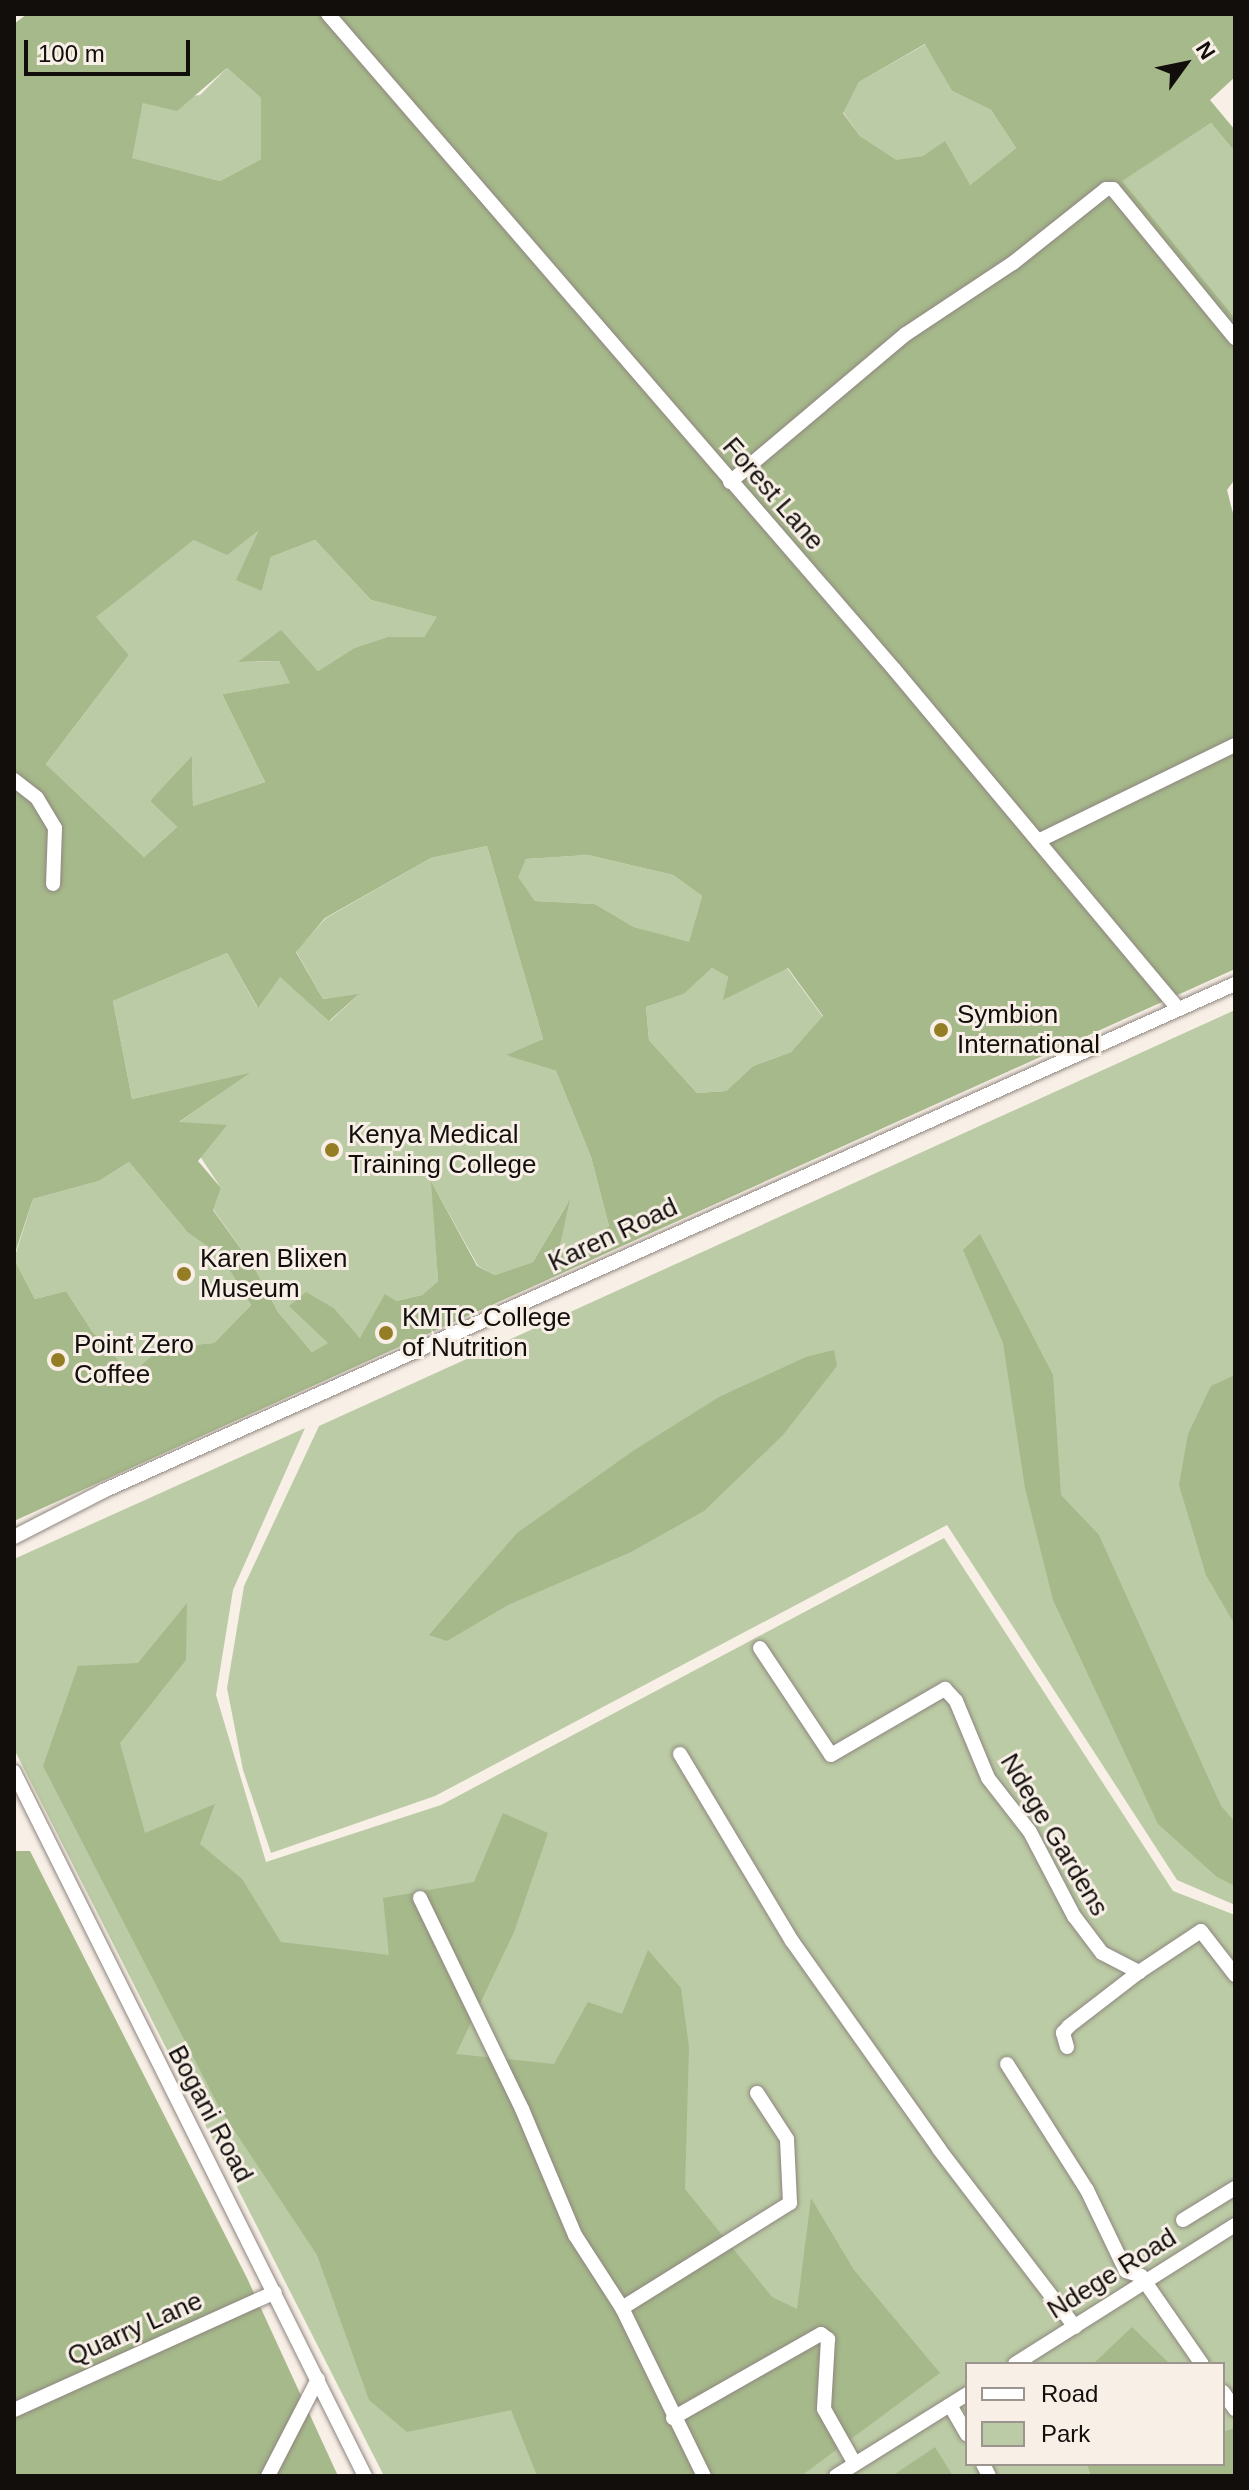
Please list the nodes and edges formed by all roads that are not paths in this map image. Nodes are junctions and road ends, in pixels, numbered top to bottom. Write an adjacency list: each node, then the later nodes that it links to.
1 (328, 14): 3 (street, Forest Lane)
2 (1235, 338): 3 (street)
3 (730, 482): 6 (street, Forest Lane)
4 (1235, 745): 6 (street)
5 (14, 780): 7 (street)
6 (1038, 841): 9 (street, Forest Lane)
7 (53, 884)
8 (1235, 984): 9 (street, Karen Road)
9 (1177, 1008): 10 (street, Karen Road)
10 (14, 1537)
11 (760, 1648): 15 (street, Ndege Gardens)
12 (680, 1754): 26 (street)
13 (14, 1772): 24 (street, Bogani Road)
14 (420, 1898): 25 (street)
15 (1139, 1972): 16 (street); 17 (street)
16 (1235, 1975)
17 (1067, 2047)
18 (1007, 2064): 23 (street)
19 (757, 2093): 25 (street)
20 (1235, 2188): 21 (street)
21 (1183, 2220)
22 (1235, 2225): 23 (street, Ndege Road)
23 (1144, 2283): 26 (street, Ndege Road); 28 (street)
24 (275, 2292): 29 (street, Bogani Road); 32 (street, Quarry Lane)
25 (622, 2308): 33 (street)
26 (1075, 2327): 27 (street, Ndege Road)
27 (1018, 2362)
28 (1201, 2362)
29 (318, 2379): 36 (street); 37 (street, Bogani Road)
30 (965, 2395): 31 (street)
31 (950, 2405): 34 (street); 35 (street)
32 (14, 2410)
33 (673, 2418): 35 (street); 38 (street)
34 (965, 2431)
35 (855, 2464): 39 (street)
36 (268, 2476)
37 (365, 2476)
38 (704, 2476)
39 (836, 2476)

